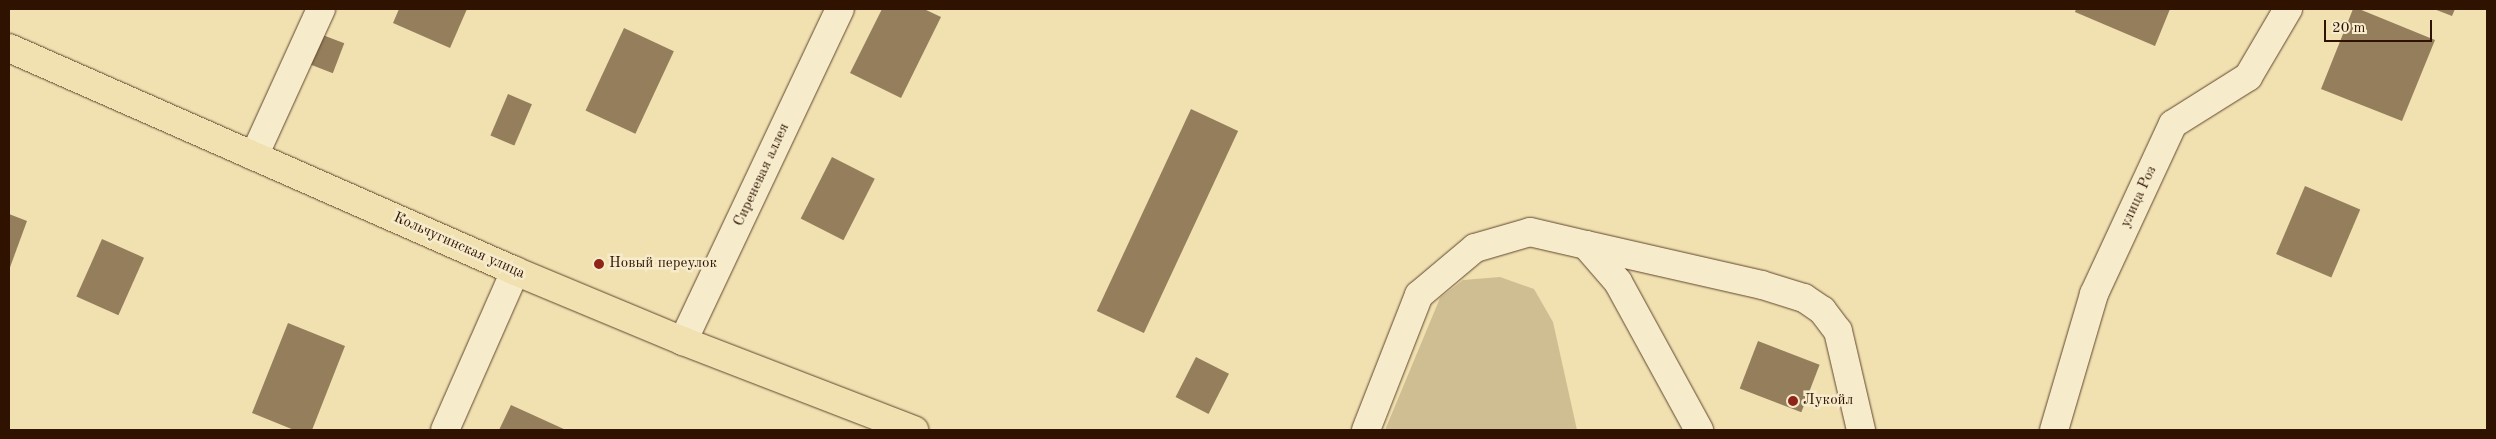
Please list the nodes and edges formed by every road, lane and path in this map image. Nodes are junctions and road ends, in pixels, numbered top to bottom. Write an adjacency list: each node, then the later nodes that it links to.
1 (321, 9): 5 (street)
2 (840, 9): 8 (street, Сиреневая аллея)
3 (2288, 9): 14 (street, улица Роз)
4 (9, 48): 5 (main road, Кольчугинская улица)
5 (254, 156): 7 (main road, Кольчугинская улица)
6 (1586, 245): 11 (street); 12 (street); 13 (street)
7 (515, 272): 8 (main road, Кольчугинская улица); 9 (street)
8 (683, 341): 10 (main road, Кольчугинская улица)
9 (445, 430)
10 (914, 430)
11 (1366, 430)
12 (1699, 430)
13 (1861, 430)
14 (2054, 430)

